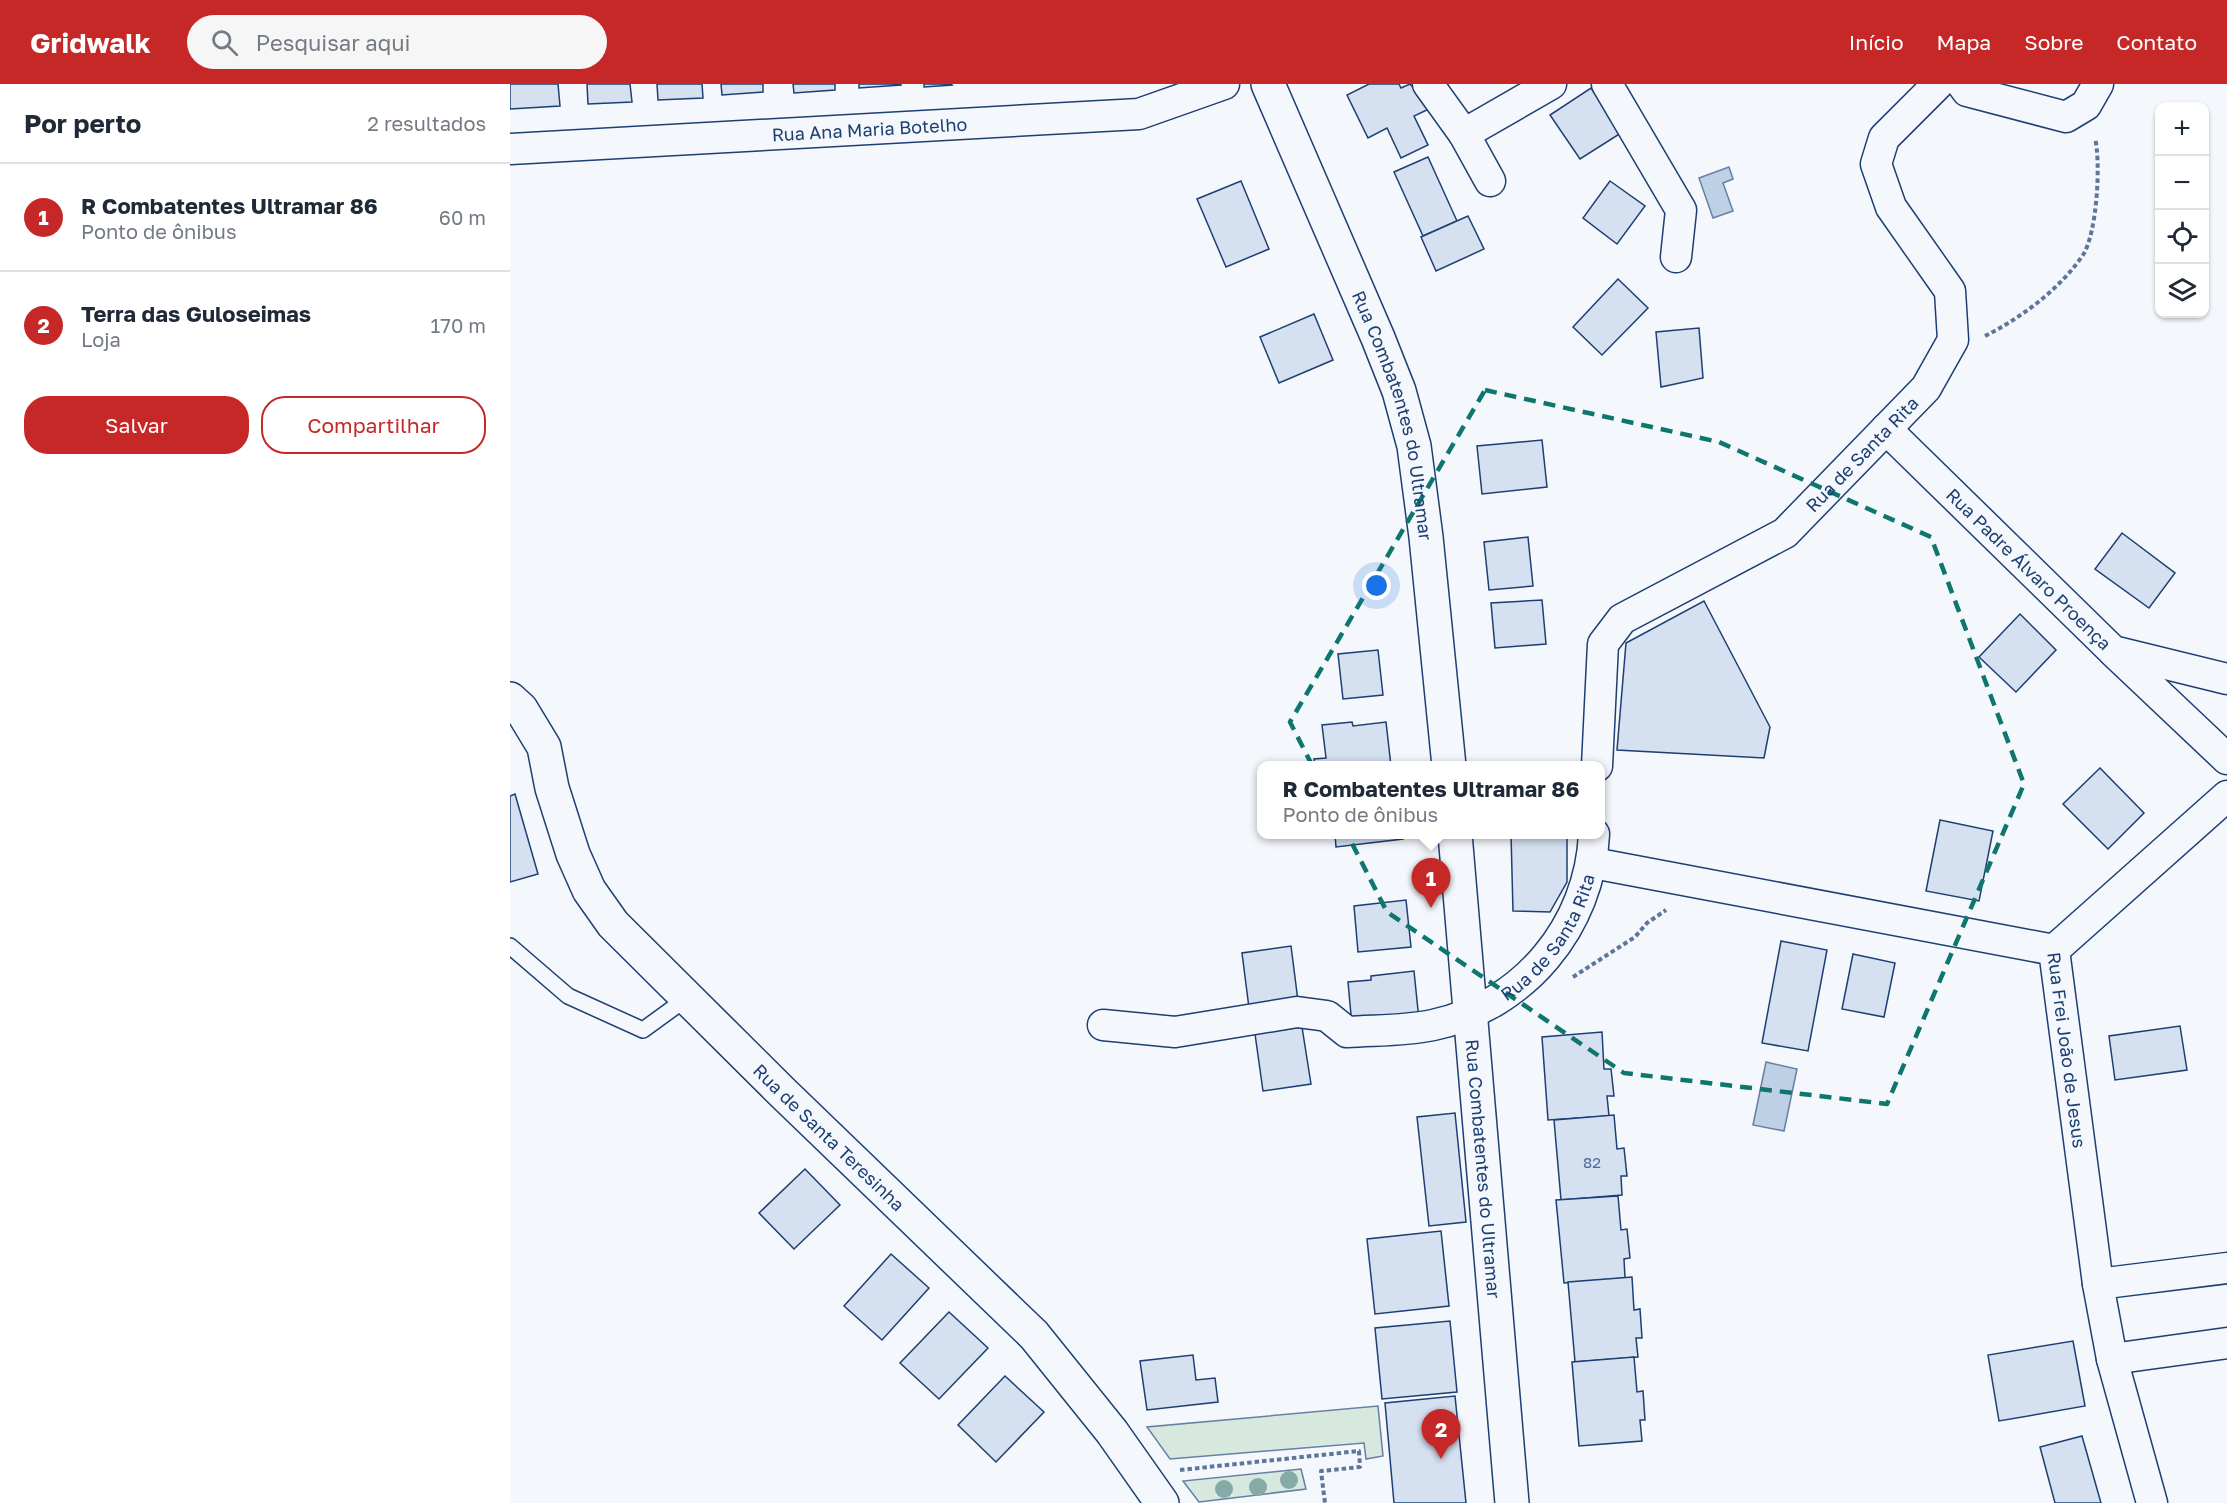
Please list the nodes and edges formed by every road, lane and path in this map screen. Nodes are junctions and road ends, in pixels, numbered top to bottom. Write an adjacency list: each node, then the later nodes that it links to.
1 (1224, 84): 10 (street, Rua Ana Maria Botelho)
2 (1428, 84): 9 (street)
3 (1551, 84): 9 (street)
4 (1607, 84): 12 (street)
5 (1938, 84): 13 (street)
6 (1962, 84): 8 (street)
7 (1272, 86): 19 (main road, Rua Combatentes do Ultramar)
8 (2092, 94): 13 (path)
9 (1464, 134): 11 (street)
10 (510, 149)
11 (1490, 181)
12 (1676, 257)
13 (1953, 340): 14 (street, Rua de Santa Rita)
14 (1886, 429): 15 (street, Rua Padre Álvaro Proença); 20 (street, Rua de Santa Rita)
15 (2113, 651): 16 (street, Rua Padre Álvaro Proença); 18 (street)
16 (2227, 679)
17 (510, 699): 28 (main road, Rua de Santa Teresinha)
18 (2227, 759)
19 (1449, 761)
20 (1597, 761)
21 (2227, 796): 26 (street)
22 (1455, 839): 29 (main road, Rua Combatentes do Ultramar)
23 (1593, 849): 24 (street, Rua Frei João de Jesus); 29 (street, Rua de Santa Rita)
24 (1686, 880): 26 (street, Rua Frei João de Jesus); 27 (path)
25 (510, 946): 28 (lane)
26 (2054, 950): 32 (street, Rua Frei João de Jesus)
27 (1568, 980)
28 (687, 998): 35 (main road, Rua de Santa Teresinha)
29 (1469, 1014): 30 (street, Rua de Santa Rita); 38 (main road, Rua Combatentes do Ultramar)
30 (1102, 1025)
31 (2227, 1268): 32 (street)
32 (2098, 1284): 34 (street, Rua Frei João de Jesus)
33 (2227, 1343): 34 (street)
34 (2112, 1359): 39 (street, Rua Frei João de Jesus)
35 (1142, 1474): 36 (main road, Rua de Santa Teresinha); 37 (path)
36 (1162, 1503)
37 (1325, 1503)
38 (1512, 1503)
39 (2152, 1503)

